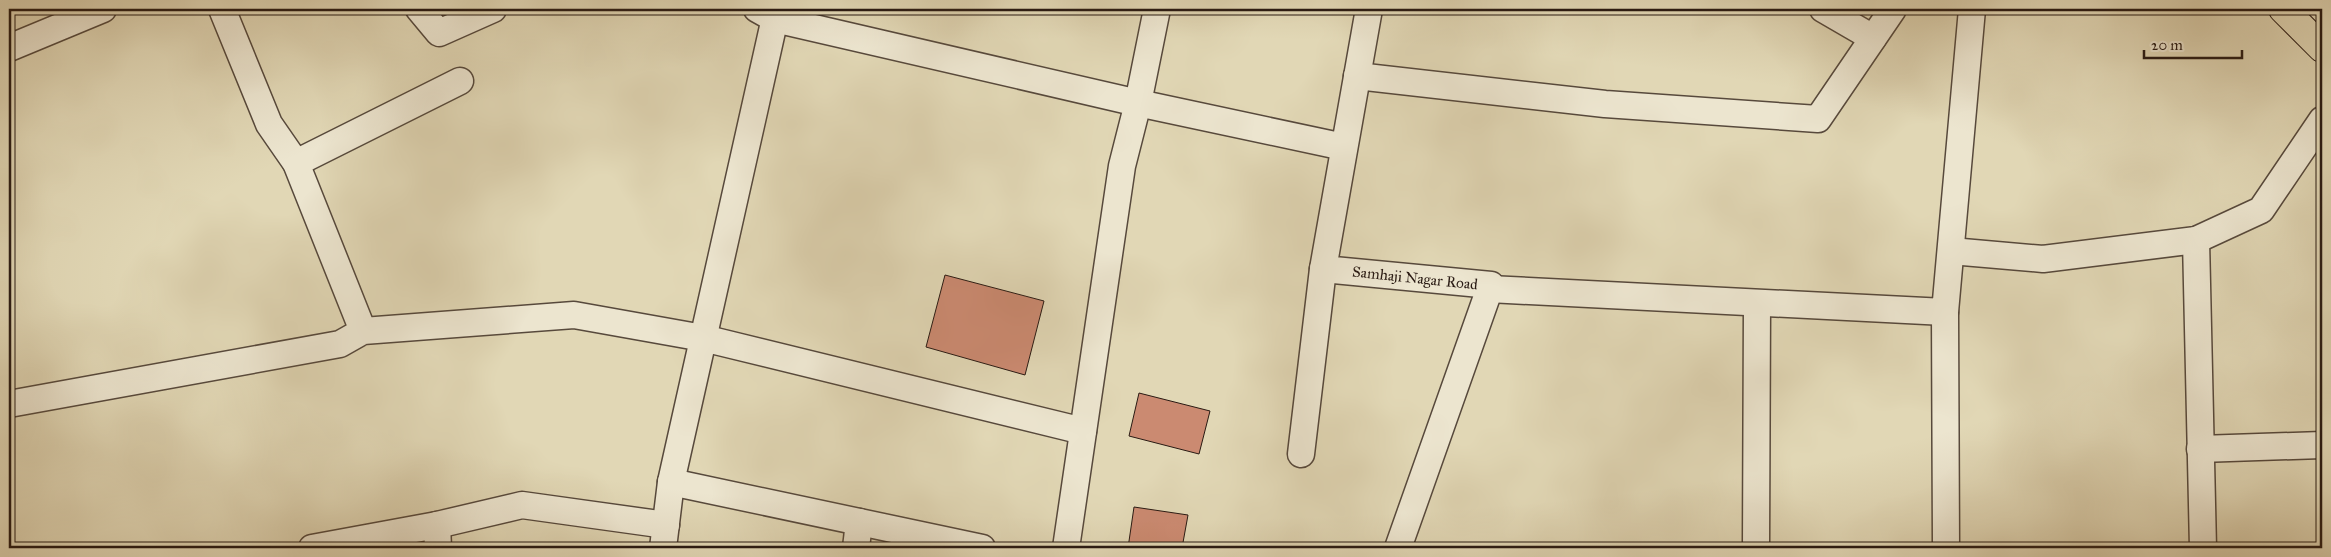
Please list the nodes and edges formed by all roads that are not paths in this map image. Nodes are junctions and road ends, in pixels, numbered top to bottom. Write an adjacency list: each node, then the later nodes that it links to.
1 (103, 9): 13 (street)
2 (222, 9): 20 (street)
3 (419, 9): 4 (street)
4 (493, 9)
5 (1157, 9): 17 (street)
6 (1369, 9): 15 (street)
7 (1823, 9): 12 (street)
8 (1893, 9): 12 (street)
9 (1972, 9): 22 (street)
10 (2283, 9): 14 (main road)
11 (769, 12): 17 (street); 28 (street)
12 (1873, 38): 15 (street)
13 (9, 48)
14 (2322, 48)
15 (1357, 76): 19 (street)
16 (460, 80): 20 (street)
17 (1138, 103): 19 (street); 30 (street)
18 (2322, 120): 21 (street)
19 (1344, 147): 23 (street)
20 (296, 163): 27 (street)
21 (2196, 240): 22 (street); 32 (street)
22 (1951, 251): 26 (street)
23 (1323, 269): 24 (street, Samhaji Nagar Road); 33 (street)
24 (1489, 290): 25 (street); 42 (street, Samhaji Nagar Road)
25 (1757, 304): 26 (street); 43 (street)
26 (1945, 312): 44 (street)
27 (363, 331): 28 (street); 29 (street)
28 (703, 338): 30 (street); 34 (street)
29 (9, 404)
30 (1083, 431): 41 (street)
31 (2322, 445): 32 (street)
32 (2200, 449): 45 (street)
33 (1301, 454)
34 (671, 482): 35 (street); 36 (street)
35 (859, 522): 39 (street); 40 (street)
36 (664, 536): 37 (street)
37 (438, 537): 38 (street)
38 (312, 548)
39 (856, 548)
40 (982, 548)
41 (1066, 548)
42 (1398, 548)
43 (1756, 548)
44 (1946, 548)
45 (2202, 548)

